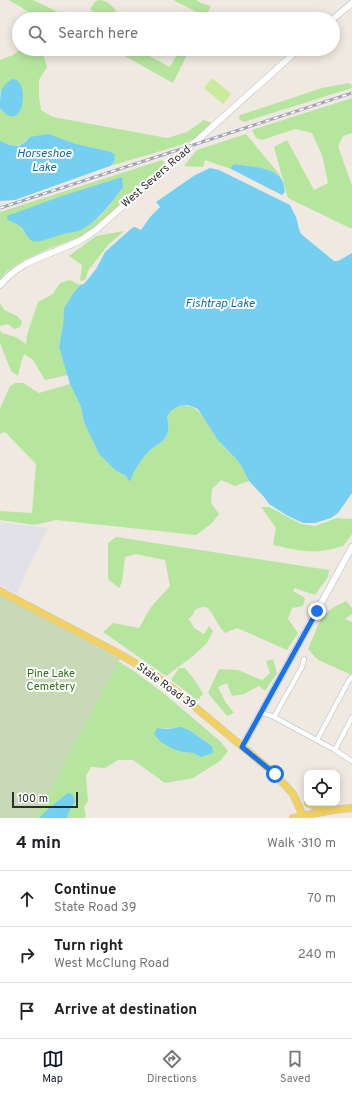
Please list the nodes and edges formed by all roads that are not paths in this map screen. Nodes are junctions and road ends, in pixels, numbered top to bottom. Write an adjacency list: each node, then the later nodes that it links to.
1 (352, 3): 2 (street)
2 (340, 13)
3 (292, 56): 4 (street, West Severs Road)
4 (0, 285)
5 (352, 547): 9 (street)
6 (0, 591): 13 (main road, State Road 39)
7 (304, 659): 10 (street)
8 (352, 678): 12 (street)
9 (260, 712): 10 (street); 13 (street)
10 (274, 717): 12 (street)
11 (352, 718): 14 (street)
12 (316, 740): 14 (street)
13 (242, 747): 16 (main road, State Road 39)
14 (335, 750): 15 (street)
15 (352, 761)
16 (293, 794): 17 (main road); 21 (main road, State Road 39)
17 (304, 801)
18 (314, 806): 20 (main road)
19 (352, 808): 20 (main road)
20 (327, 811): 21 (main road)
21 (302, 817): 22 (main road)
22 (293, 818)

